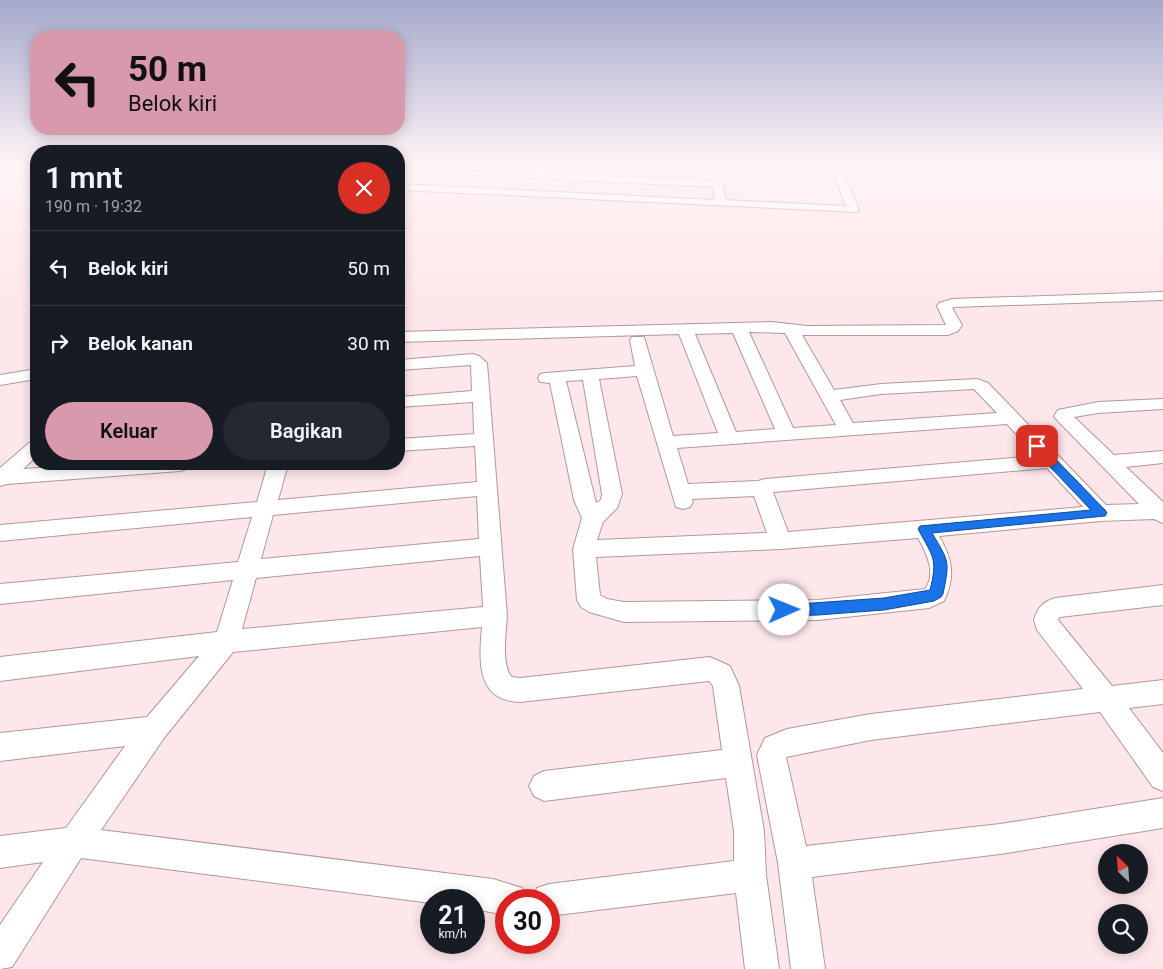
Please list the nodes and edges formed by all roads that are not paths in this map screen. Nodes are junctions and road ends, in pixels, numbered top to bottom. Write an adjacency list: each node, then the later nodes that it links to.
1 (1163, 296): 3 (street)
2 (739, 328): 3 (street); 4 (street); 18 (street)
3 (790, 328): 13 (street)
4 (685, 329): 5 (street); 20 (street)
5 (405, 337)
6 (638, 340): 8 (street)
7 (405, 365): 12 (street)
8 (644, 370): 10 (street); 21 (street)
9 (30, 375): 11 (street)
10 (590, 375): 35 (street); 35 (street)
11 (0, 380)
12 (482, 396): 14 (street); 19 (street)
13 (830, 396): 16 (street); 17 (street)
14 (405, 402)
15 (1163, 404): 26 (street)
16 (1010, 418): 17 (street); 25 (street)
17 (848, 430): 18 (street)
18 (787, 435): 20 (street)
19 (485, 439): 22 (street); 30 (street)
20 (730, 439): 21 (street)
21 (666, 443): 31 (street)
22 (405, 444)
23 (30, 452): 29 (street)
24 (1163, 457): 26 (street)
25 (1050, 461): 31 (street); 33 (street)
26 (1109, 462): 34 (street)
27 (109, 470): 29 (street)
28 (276, 470): 32 (street)
29 (1, 478)
30 (488, 488): 32 (street); 39 (street)
31 (763, 488): 38 (street)
32 (265, 509): 37 (street); 41 (street)
33 (1101, 513): 34 (street); 36 (street)
34 (1162, 514)
35 (593, 518): 40 (street)
36 (924, 529): 38 (street); 40 (street)
37 (0, 533)
38 (781, 540): 40 (street)
39 (491, 546): 41 (street); 44 (street)
40 (584, 548)
41 (249, 570): 42 (street); 45 (street)
42 (0, 594)
43 (1163, 595): 48 (street)
44 (495, 616): 45 (street); 51 (street)
45 (226, 642): 46 (street); 49 (street)
46 (0, 669)
47 (1163, 692): 48 (street)
48 (1107, 700): 52 (street); 57 (street)
49 (154, 729): 50 (street); 55 (street)
50 (0, 747)
51 (738, 762): 53 (street); 58 (street)
52 (1163, 777)
53 (544, 786)
54 (1163, 813): 57 (street)
55 (74, 842): 56 (street); 59 (street); 61 (street)
56 (0, 852)
57 (794, 863): 63 (street)
58 (750, 875): 60 (street); 62 (street)
59 (495, 896)
60 (560, 899)
61 (0, 955)
62 (762, 969)
63 (808, 969)

